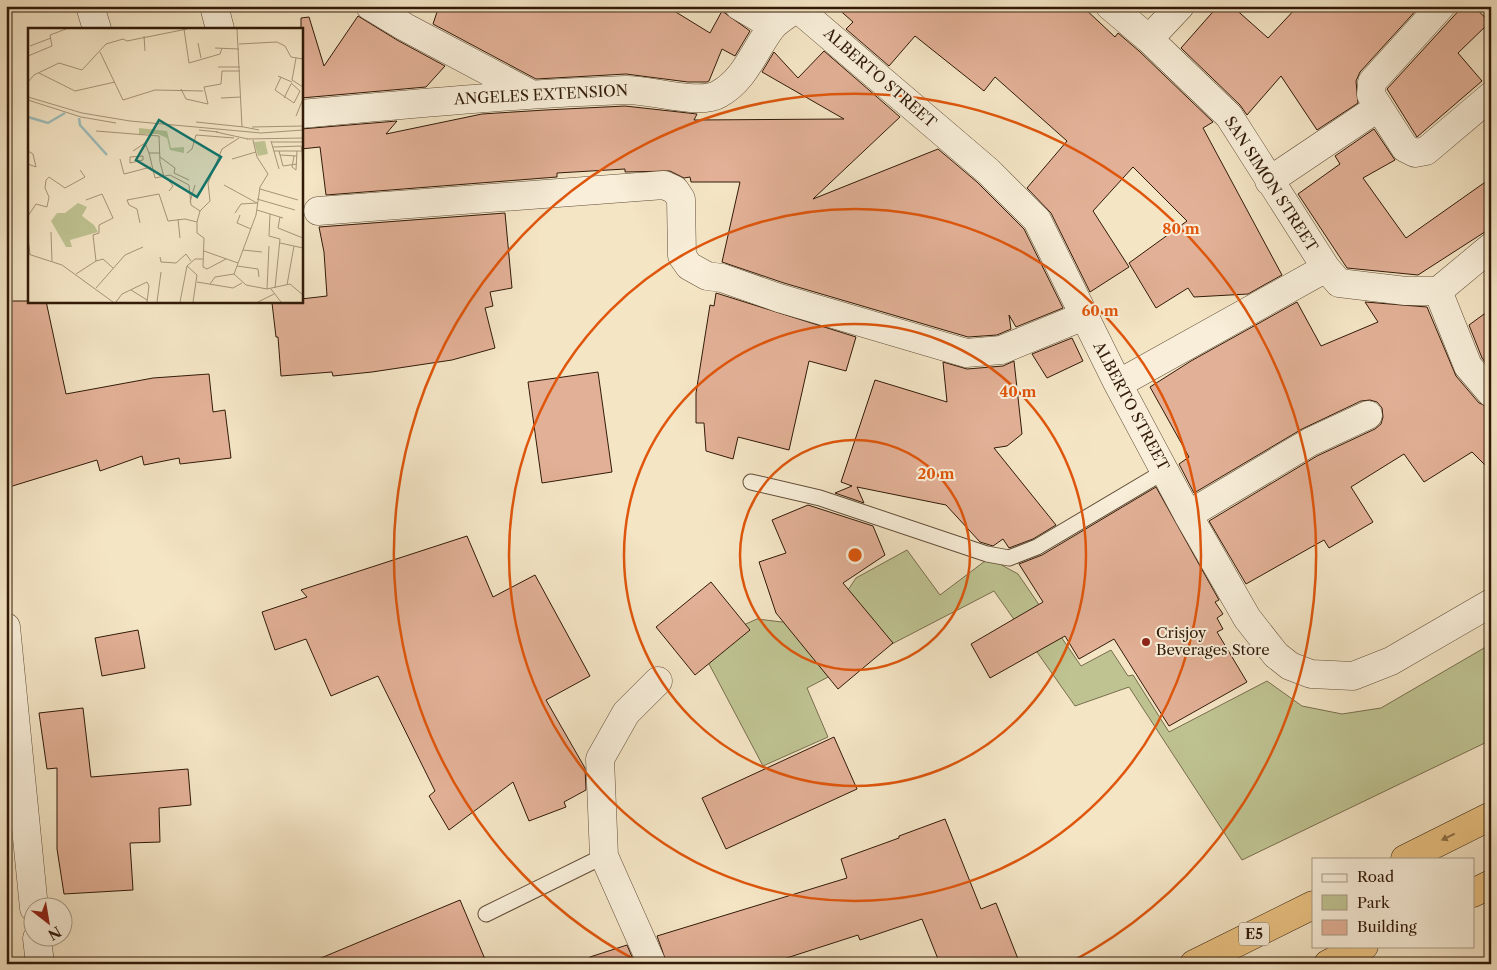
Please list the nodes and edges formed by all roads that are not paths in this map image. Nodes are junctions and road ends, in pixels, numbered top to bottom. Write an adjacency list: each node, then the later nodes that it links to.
1 (90, 6): 10 (street)
2 (214, 6): 11 (street)
3 (370, 6): 13 (street)
4 (739, 6): 9 (street)
5 (1110, 6): 12 (street, SAN SIMON STREET)
6 (1180, 6): 12 (street)
7 (1441, 6): 15 (street)
8 (798, 7): 9 (street, ANGELES EXTENSION); 22 (street, ALBERTO STREET)
9 (773, 26): 13 (street, ANGELES EXTENSION)
10 (97, 28)
11 (220, 28)
12 (1149, 39): 17 (street, SAN SIMON STREET)
13 (531, 94): 16 (street, ANGELES EXTENSION)
14 (1491, 96): 15 (street)
15 (1379, 107): 17 (street)
16 (302, 114)
17 (1269, 181): 20 (street, SAN SIMON STREET)
18 (318, 211): 22 (street)
19 (1491, 247): 21 (street)
20 (1326, 268): 21 (street, SAN SIMON STREET); 23 (street)
21 (1438, 290): 24 (street)
22 (1084, 316): 23 (street, ALBERTO STREET)
23 (1118, 384): 26 (street, ALBERTO STREET)
24 (1491, 393)
25 (1368, 415): 28 (street)
26 (1165, 471): 27 (lane); 28 (street, ALBERTO STREET)
27 (751, 482)
28 (1188, 516): 29 (street, ALBERTO STREET)
29 (1491, 603)
30 (6, 627): 37 (street)
31 (658, 681): 33 (street)
32 (1491, 816): 34 (highway, one-way to 34)
33 (604, 856): 39 (lane); 43 (street)
34 (1407, 858)
35 (1491, 884): 36 (highway)
36 (1474, 892)
37 (33, 898)
38 (1312, 905): 44 (highway, E5)
39 (486, 914)
40 (38, 948): 42 (street)
41 (1360, 948): 45 (highway)
42 (40, 964)
43 (652, 964)
44 (1194, 964)
45 (1328, 964)

